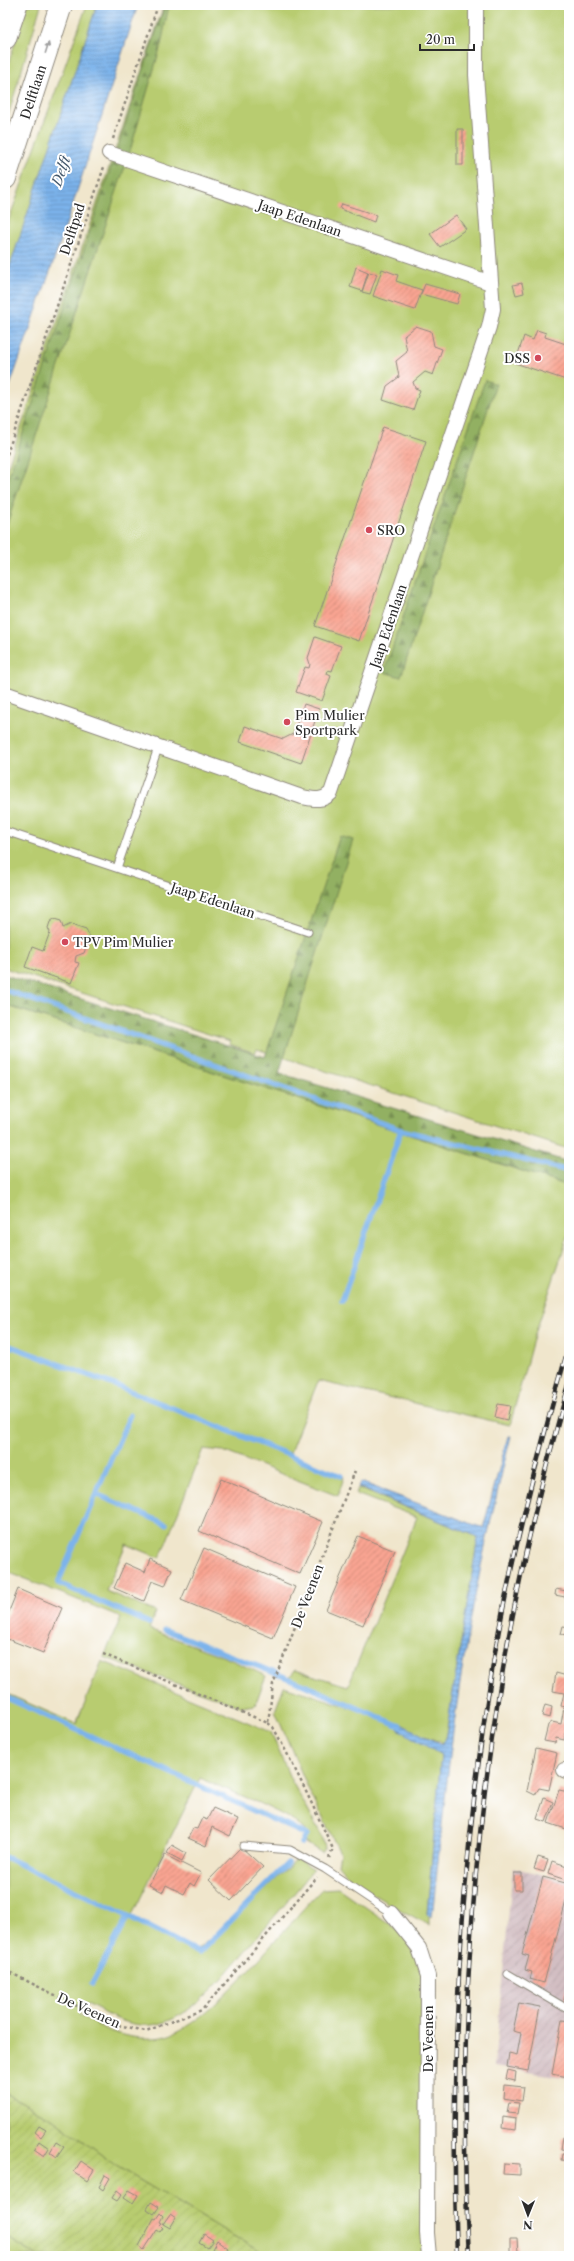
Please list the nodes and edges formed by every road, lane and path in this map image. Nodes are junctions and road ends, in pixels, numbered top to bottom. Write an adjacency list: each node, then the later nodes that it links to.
1 (16, 5): 5 (main road)
2 (61, 5): 7 (main road, Delftlaan, one-way to 2)
3 (158, 5): 6 (path, Delftpad)
4 (476, 5): 8 (street, Jaap Edenlaan)
5 (5, 38)
6 (109, 153): 8 (street, Jaap Edenlaan); 9 (path, Delftpad)
7 (5, 178)
8 (492, 283): 11 (street, Jaap Edenlaan)
9 (5, 460)
10 (5, 693): 11 (street, Jaap Edenlaan)
11 (158, 748): 13 (lane)
12 (5, 831): 13 (lane, Jaap Edenlaan)
13 (117, 868): 14 (lane, Jaap Edenlaan)
14 (308, 932)
15 (355, 1471): 17 (path, De Veenen)
16 (103, 1654): 17 (path)
17 (268, 1723): 19 (path, De Veenen)
18 (243, 1846): 19 (lane, De Veenen)
19 (324, 1869): 20 (lane, De Veenen); 21 (path, De Veenen)
20 (391, 1913): 24 (street, De Veenen)
21 (5, 1970)
22 (508, 1974): 23 (lane)
23 (569, 2010)
24 (429, 2256)

